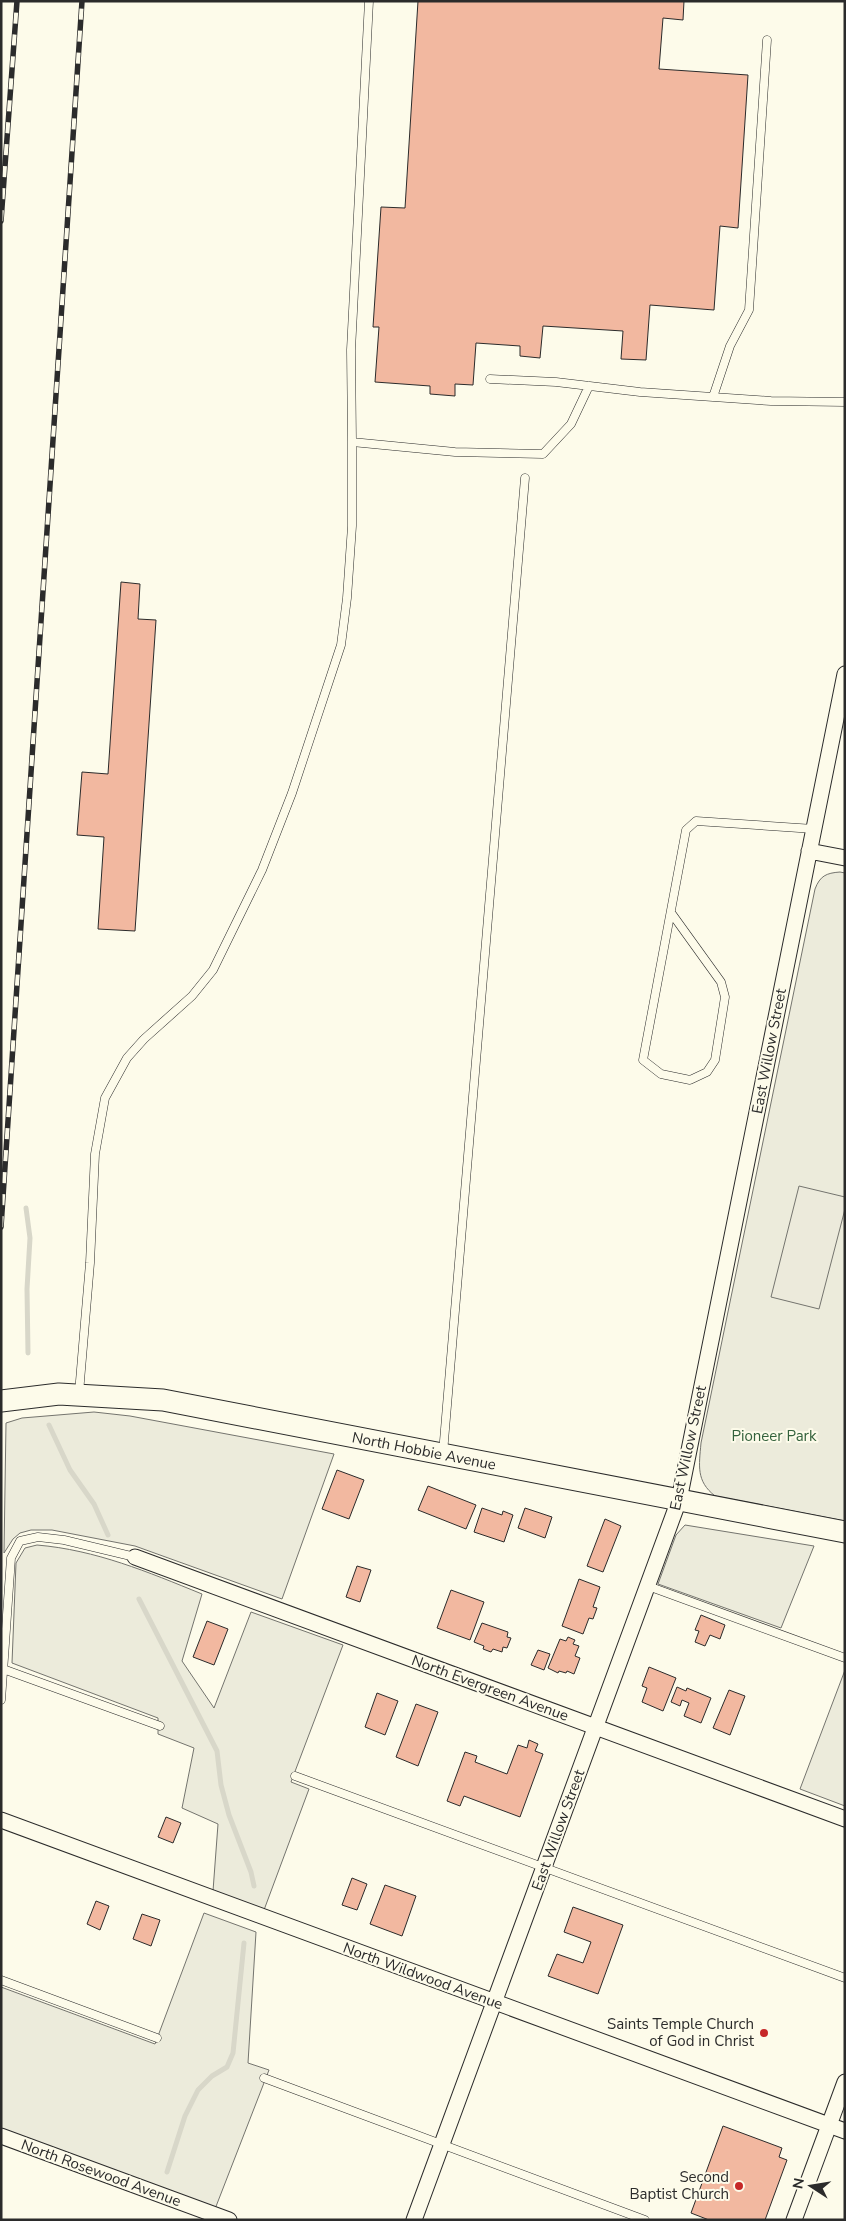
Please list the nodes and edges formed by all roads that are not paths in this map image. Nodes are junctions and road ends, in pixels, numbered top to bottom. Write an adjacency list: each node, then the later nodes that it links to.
1 (369, 1): 7 (lane)
2 (766, 40): 5 (lane)
3 (490, 379): 4 (lane)
4 (589, 386): 5 (lane); 7 (lane)
5 (713, 397): 6 (lane)
6 (845, 402)
7 (352, 442): 14 (lane)
8 (525, 478): 16 (lane)
9 (845, 674): 10 (street, East Willow Street)
10 (814, 829): 11 (street, East Willow Street); 13 (lane)
11 (809, 851): 12 (street); 17 (street, East Willow Street)
12 (845, 858)
13 (672, 914): 13 (lane)
14 (79, 1395): 15 (main road, North Hobbie Avenue); 16 (main road, North Hobbie Avenue)
15 (1, 1401)
16 (443, 1455): 17 (main road, North Hobbie Avenue)
17 (679, 1500): 18 (main road, North Hobbie Avenue); 20 (street, East Willow Street)
18 (845, 1532)
19 (135, 1557): 22 (lane); 25 (street, North Evergreen Avenue)
20 (648, 1586): 21 (lane); 25 (street, East Willow Street)
21 (845, 1658)
22 (3, 1668): 23 (lane); 24 (lane)
23 (1, 1700)
24 (160, 1726)
25 (596, 1727): 27 (street, North Evergreen Avenue); 29 (street, East Willow Street)
26 (295, 1776): 29 (lane)
27 (845, 1819)
28 (1, 1820): 32 (street, North Wildwood Avenue)
29 (544, 1867): 30 (lane); 32 (street, East Willow Street)
30 (845, 1978)
31 (1, 1980): 33 (lane)
32 (494, 2002): 36 (street, North Wildwood Avenue); 39 (street, East Willow Street)
33 (157, 2038)
34 (264, 2078): 39 (lane)
35 (845, 2082): 36 (street)
36 (829, 2125): 37 (street, North Wildwood Avenue); 43 (street)
37 (845, 2131)
38 (1, 2136): 40 (street, North Rosewood Avenue)
39 (442, 2144): 41 (street, East Willow Street); 42 (lane)
40 (229, 2220)
41 (414, 2220)
42 (645, 2220)
43 (794, 2220)

